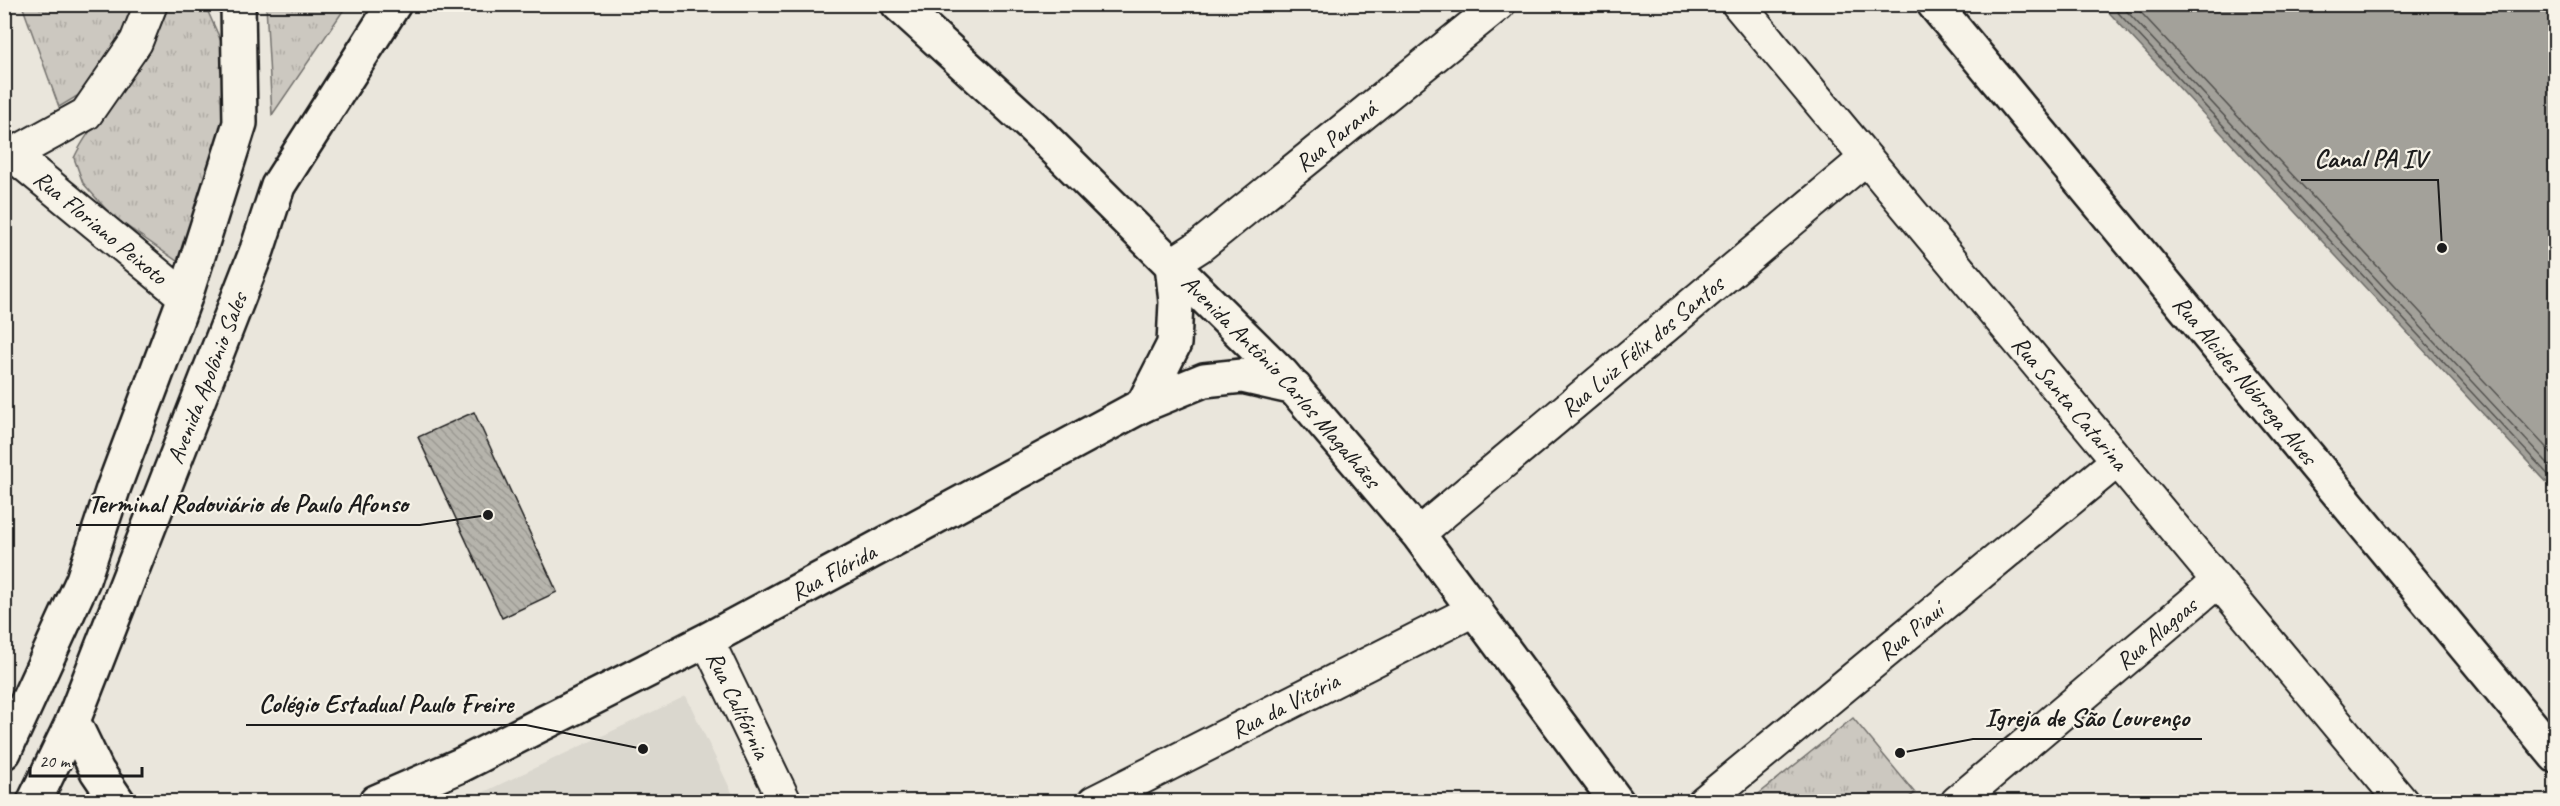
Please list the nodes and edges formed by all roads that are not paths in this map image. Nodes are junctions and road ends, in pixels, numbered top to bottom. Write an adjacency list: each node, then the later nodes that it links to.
1 (151, 4): 8 (street, Rua Floriano Peixoto)
2 (238, 4): 11 (street, Avenida Apolônio Sales)
3 (394, 4): 19 (street, Avenida Apolônio Sales)
4 (898, 4): 10 (street, Avenida Antônio Carlos Magalhães)
5 (1499, 4): 10 (street, Rua Paraná)
6 (1738, 4): 9 (street, Rua Santa Catarina)
7 (1934, 4): 21 (street, Rua Alcides Nóbrega Alves)
8 (9, 157): 11 (street, Rua Floriano Peixoto)
9 (1865, 159): 14 (street, Rua Santa Catarina); 15 (street, Rua Luiz Félix dos Santos)
10 (1172, 264): 12 (street, Avenida Antônio Carlos Magalhães); 13 (street)
11 (184, 297): 20 (street, Avenida Apolônio Sales)
12 (1295, 388): 13 (street, Rua Flórida); 15 (street, Avenida Antônio Carlos Magalhães)
13 (1143, 405): 18 (street, Rua Flórida)
14 (2118, 460): 16 (street, Rua Santa Catarina); 28 (street, Rua Piauí)
15 (1418, 534): 17 (street, Avenida Antônio Carlos Magalhães)
16 (2217, 582): 29 (street, Rua Alagoas); 30 (street, Rua Santa Catarina)
17 (1476, 609): 26 (street, Rua da Vitória); 27 (street, Avenida Antônio Carlos Magalhães)
18 (707, 640): 24 (street, Rua Flórida); 25 (street, Rua Califórnia)
19 (73, 721): 22 (street, Avenida Apolônio Sales); 23 (street)
20 (4, 752)
21 (2556, 756)
22 (34, 801)
23 (118, 801)
24 (376, 801)
25 (785, 801)
26 (1094, 801)
27 (1617, 801)
28 (1704, 801)
29 (1957, 801)
30 (2402, 801)

